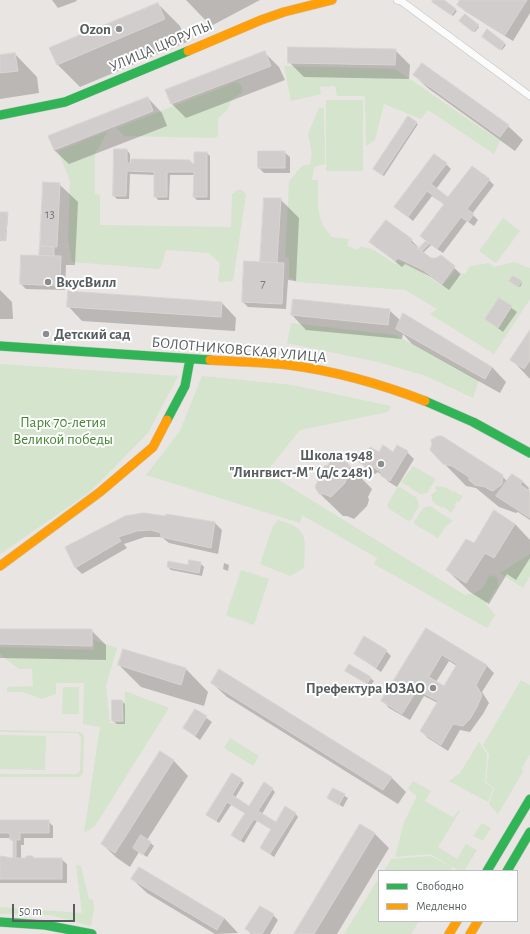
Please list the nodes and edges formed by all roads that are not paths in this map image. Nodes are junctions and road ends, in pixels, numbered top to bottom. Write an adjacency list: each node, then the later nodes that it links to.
1 (332, 0): 4 (street, УЛИЦА ЦЮРУПЫ)
2 (400, 0): 3 (street)
3 (530, 96)
4 (0, 115)
5 (0, 346): 6 (street, БОЛОТНИКОВСКАЯ УЛИЦА)
6 (190, 359): 7 (street, БОЛОТНИКОВСКАЯ УЛИЦА); 8 (street)
7 (530, 453)
8 (0, 566)
9 (530, 799): 11 (street)
10 (530, 832): 12 (street)
11 (488, 870)
12 (508, 870)
13 (0, 922): 16 (street)
14 (477, 922): 19 (street)
15 (456, 923): 17 (street); 18 (street)
16 (92, 934)
17 (450, 934)
18 (455, 934)
19 (470, 934)

